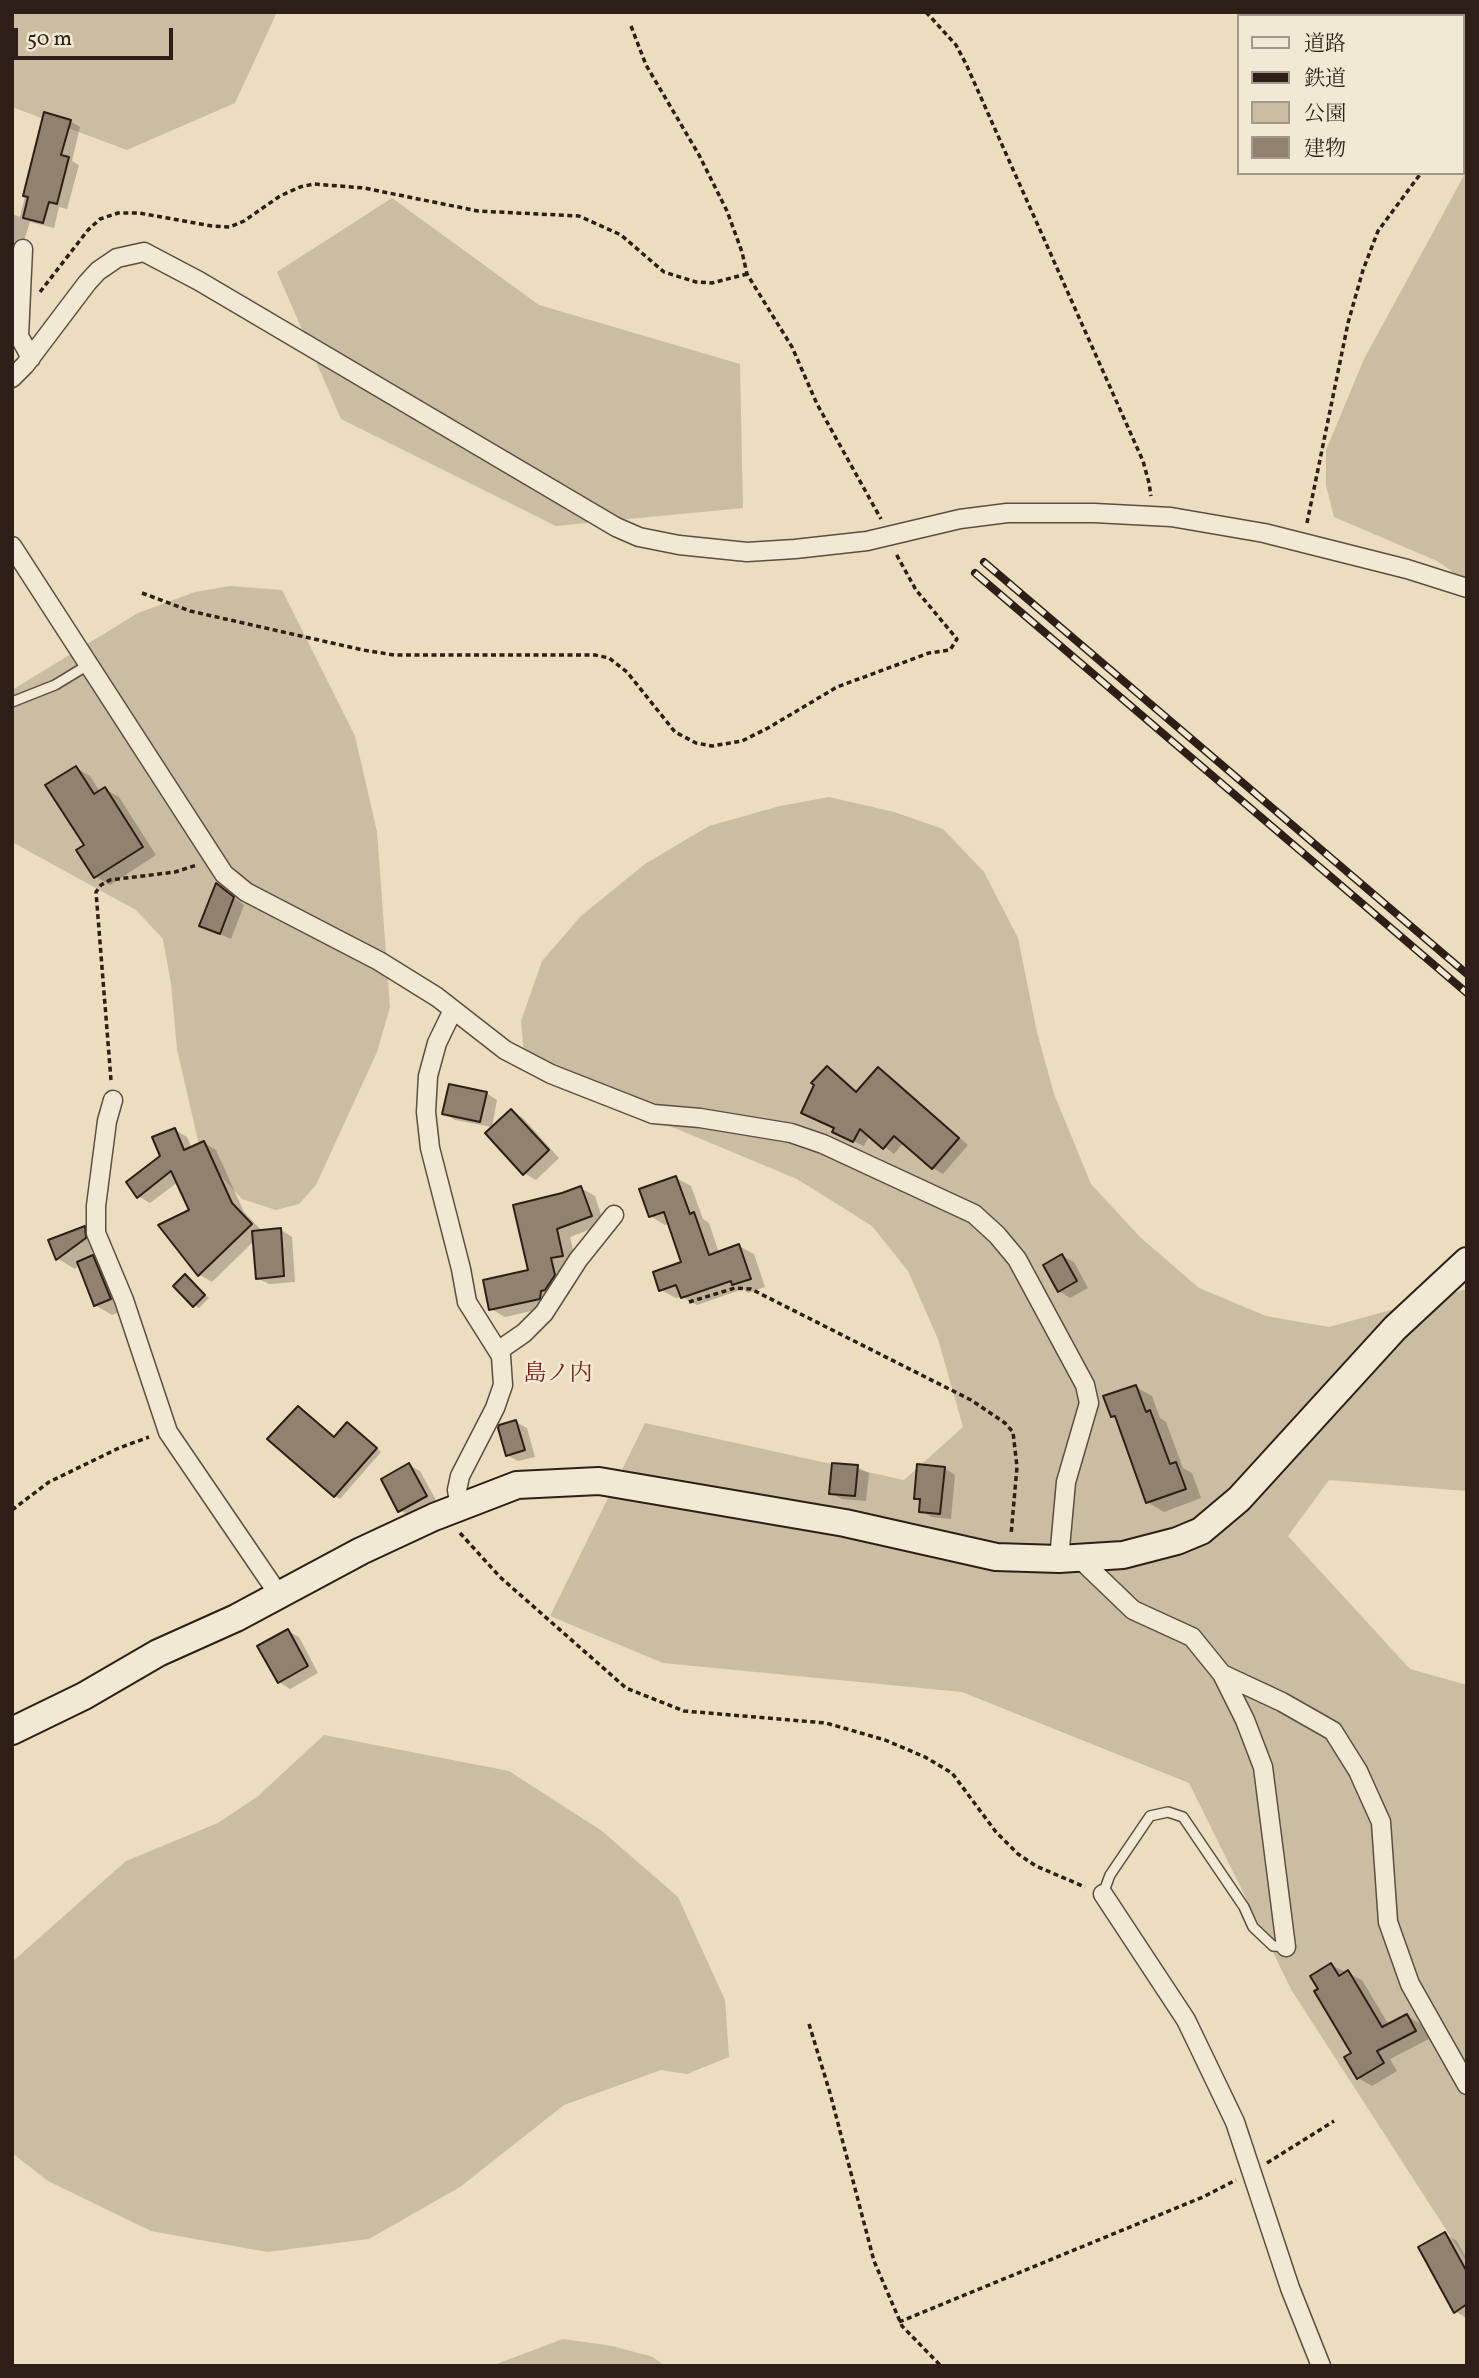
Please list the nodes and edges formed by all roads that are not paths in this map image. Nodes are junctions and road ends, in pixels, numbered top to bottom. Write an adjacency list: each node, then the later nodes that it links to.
1 (23, 249): 2 (street)
2 (31, 358): 3 (street); 5 (street)
3 (12, 378)
4 (12, 546): 6 (street)
5 (1467, 589)
6 (88, 665): 7 (lane); 8 (street)
7 (12, 702)
8 (453, 1010): 12 (street); 14 (street)
9 (113, 1100): 15 (street)
10 (614, 1215): 12 (street)
11 (1467, 1261): 14 (street)
12 (498, 1351): 13 (street)
13 (453, 1510): 14 (street); 15 (street)
14 (1069, 1559): 16 (street)
15 (279, 1595): 17 (street)
16 (1222, 1674): 19 (street); 20 (street)
17 (12, 1731)
18 (1103, 1894): 19 (lane); 21 (street)
19 (1286, 1947)
20 (1467, 2085)
21 (1321, 2366)

